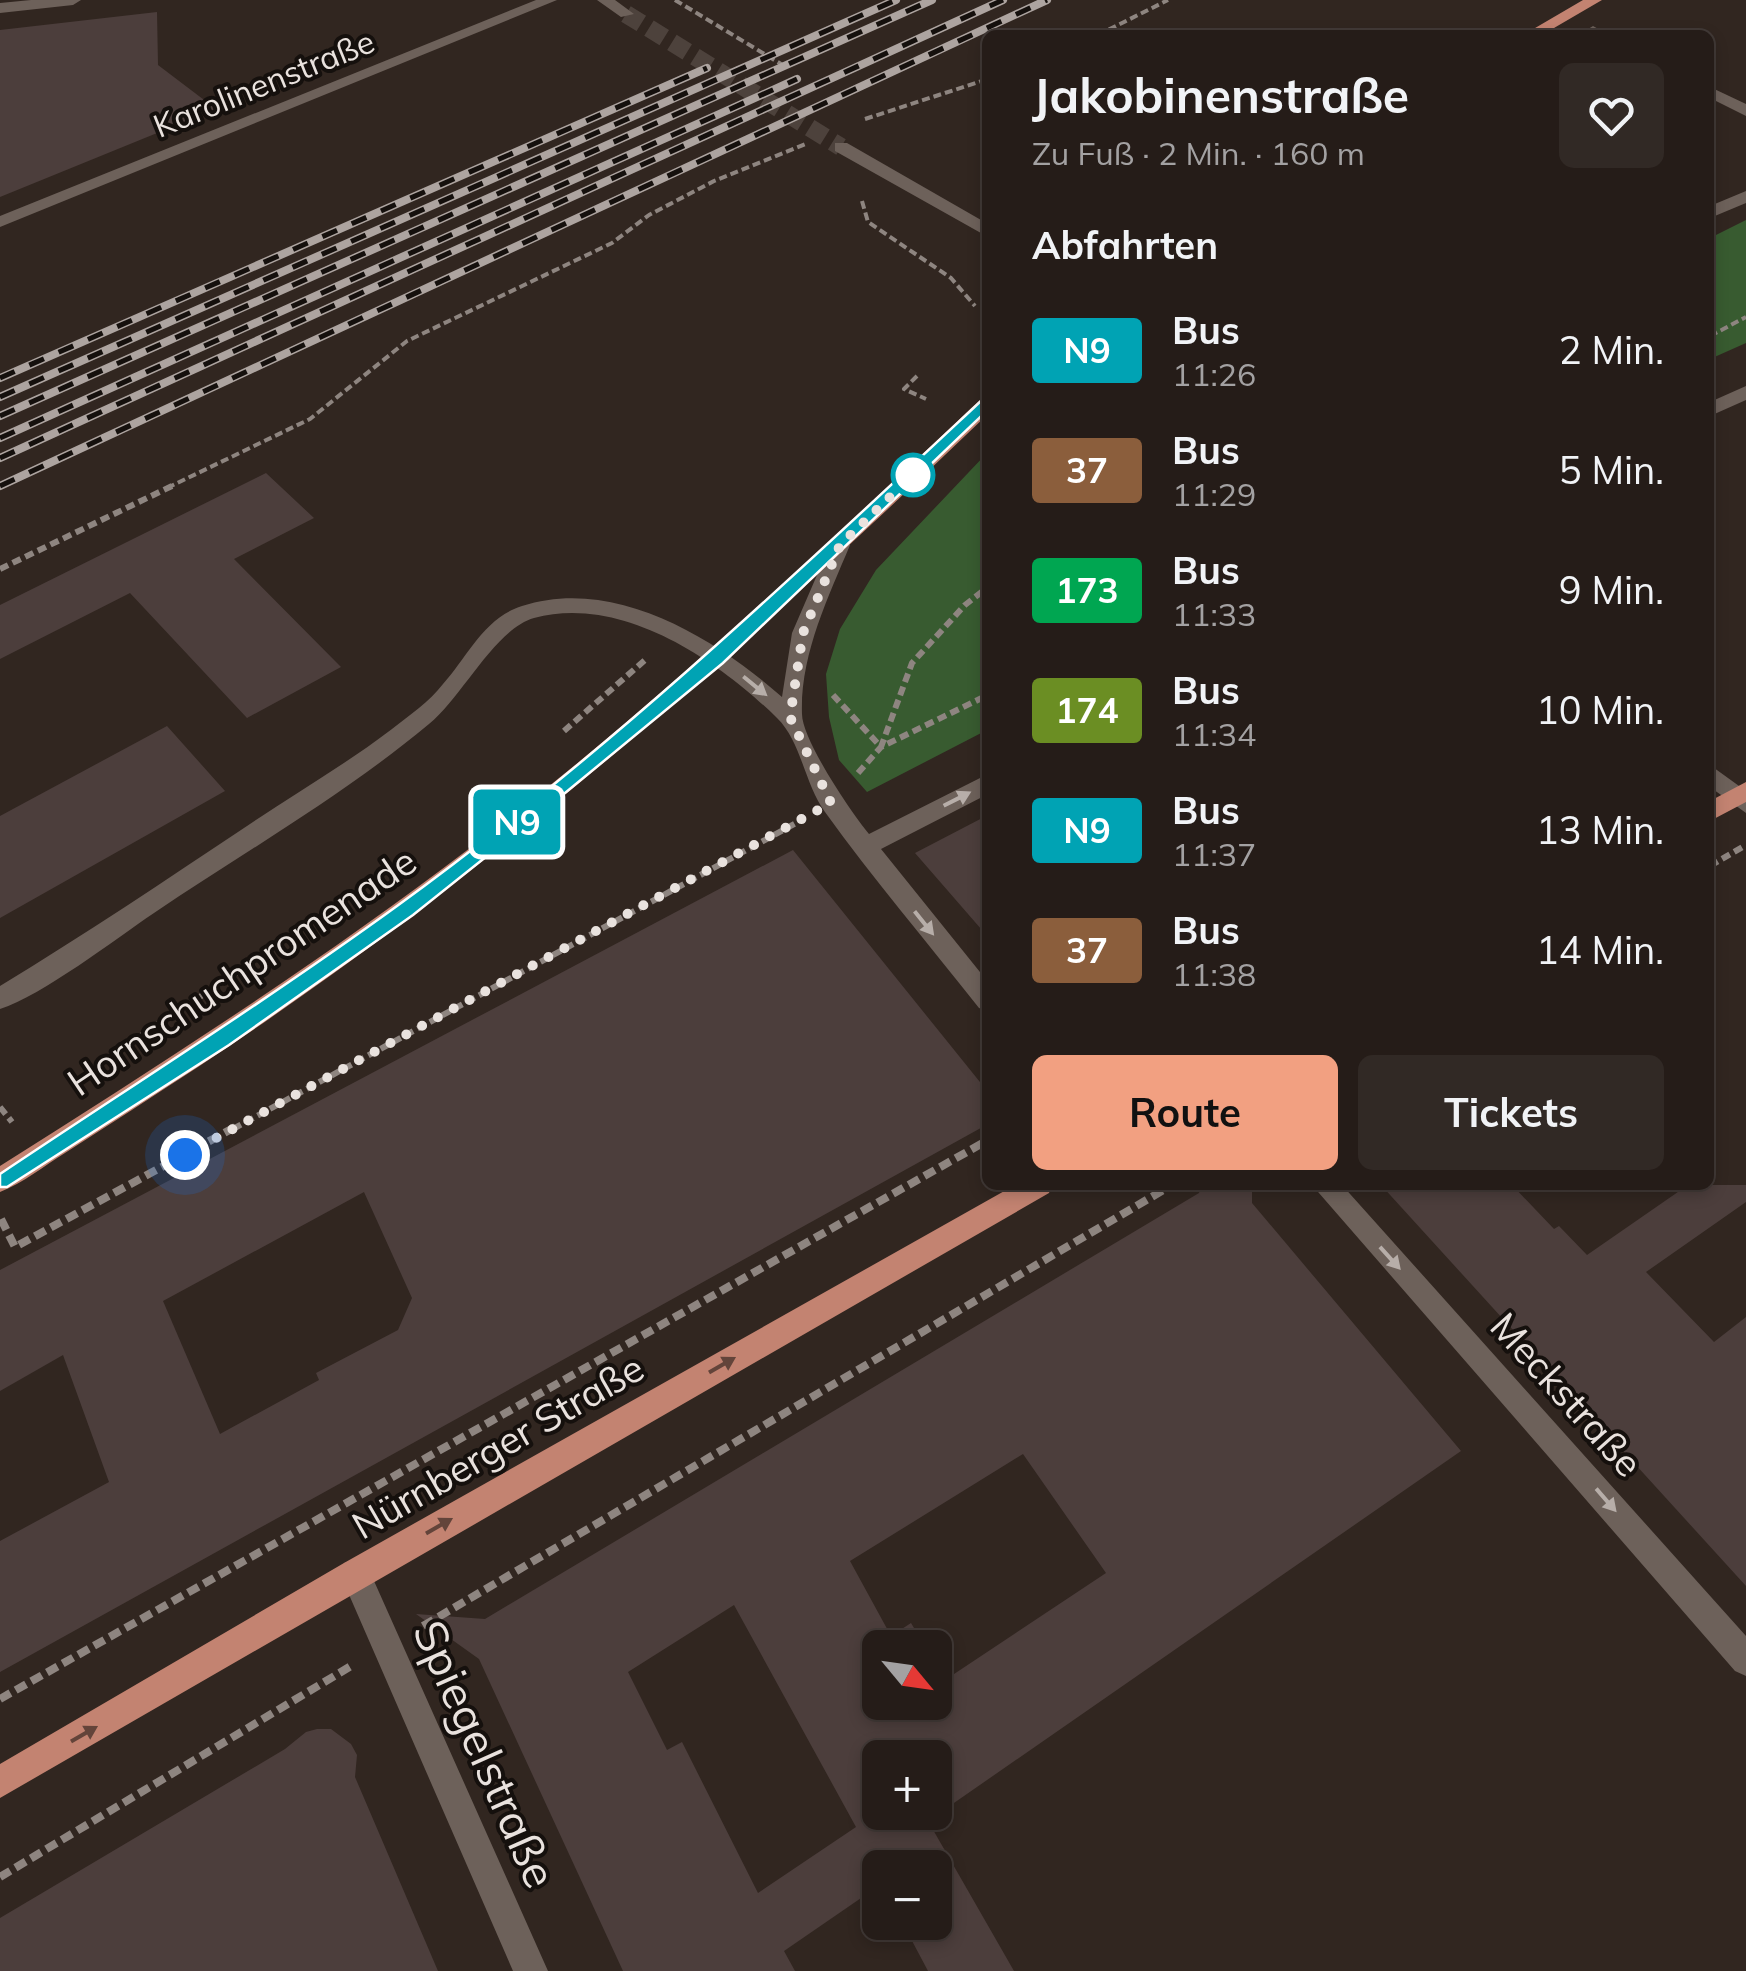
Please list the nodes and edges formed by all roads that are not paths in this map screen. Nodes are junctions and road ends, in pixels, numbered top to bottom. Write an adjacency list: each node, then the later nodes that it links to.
1 (73, 0): 5 (street)
2 (550, 0): 13 (street, Karolinenstraße)
3 (605, 0): 6 (street)
4 (1594, 0): 7 (main road)
5 (0, 8)
6 (626, 14)
7 (1540, 30)
8 (1714, 94): 9 (street)
9 (1746, 110)
10 (841, 147): 14 (street)
11 (1746, 196): 12 (street)
12 (1714, 211)
13 (0, 222)
14 (982, 230)
15 (1746, 392): 16 (street)
16 (1714, 408)
17 (982, 409): 18 (main road, Hornschuchpromenade)
18 (840, 545): 19 (main road, Hornschuchpromenade); 20 (street)
19 (717, 658): 20 (street, one-way to 20); 27 (street); 28 (main road, Hornschuchpromenade)
20 (790, 717): 25 (street)
21 (1714, 777): 23 (street)
22 (982, 786): 25 (street, one-way to 22)
23 (1743, 797): 24 (main road)
24 (1714, 810)
25 (864, 846): 26 (street, one-way to 26)
26 (982, 994)
27 (0, 1000)
28 (0, 1180)
29 (1030, 1190): 31 (main road, Nürnberger Straße, one-way to 29)
30 (1328, 1190): 32 (street, Meckstraße, one-way to 32)
31 (354, 1574): 33 (main road, Nürnberger Straße, one-way to 31); 34 (street, Spiegelstraße)
32 (1746, 1660)
33 (0, 1782)
34 (530, 1971)

